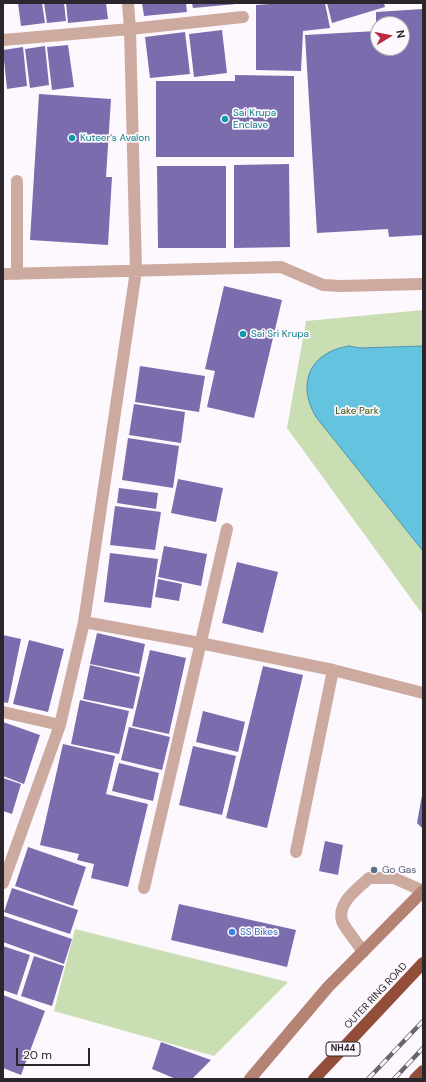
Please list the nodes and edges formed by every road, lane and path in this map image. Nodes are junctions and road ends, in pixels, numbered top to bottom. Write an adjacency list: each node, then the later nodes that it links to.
1 (128, 3): 3 (street)
2 (243, 17): 3 (street)
3 (130, 29): 4 (street); 6 (street)
4 (3, 40)
5 (17, 181): 8 (street)
6 (136, 271): 8 (street); 9 (street); 11 (street)
7 (3, 274): 8 (street)
8 (17, 274)
9 (423, 284)
10 (227, 529): 12 (street)
11 (84, 622): 12 (street); 16 (street)
12 (200, 643): 13 (street); 19 (street)
13 (333, 670): 14 (street); 17 (street)
14 (423, 693)
15 (3, 712): 16 (street)
16 (60, 725): 18 (street)
17 (296, 852)
18 (3, 883)
19 (144, 888)
20 (423, 891): 21 (street); 21 (street)
21 (363, 952): 24 (street)
22 (423, 963): 25 (highway, OUTER RING ROAD / NH44)
23 (423, 1071): 26 (highway)
24 (250, 1079)
25 (314, 1079)
26 (415, 1079)

